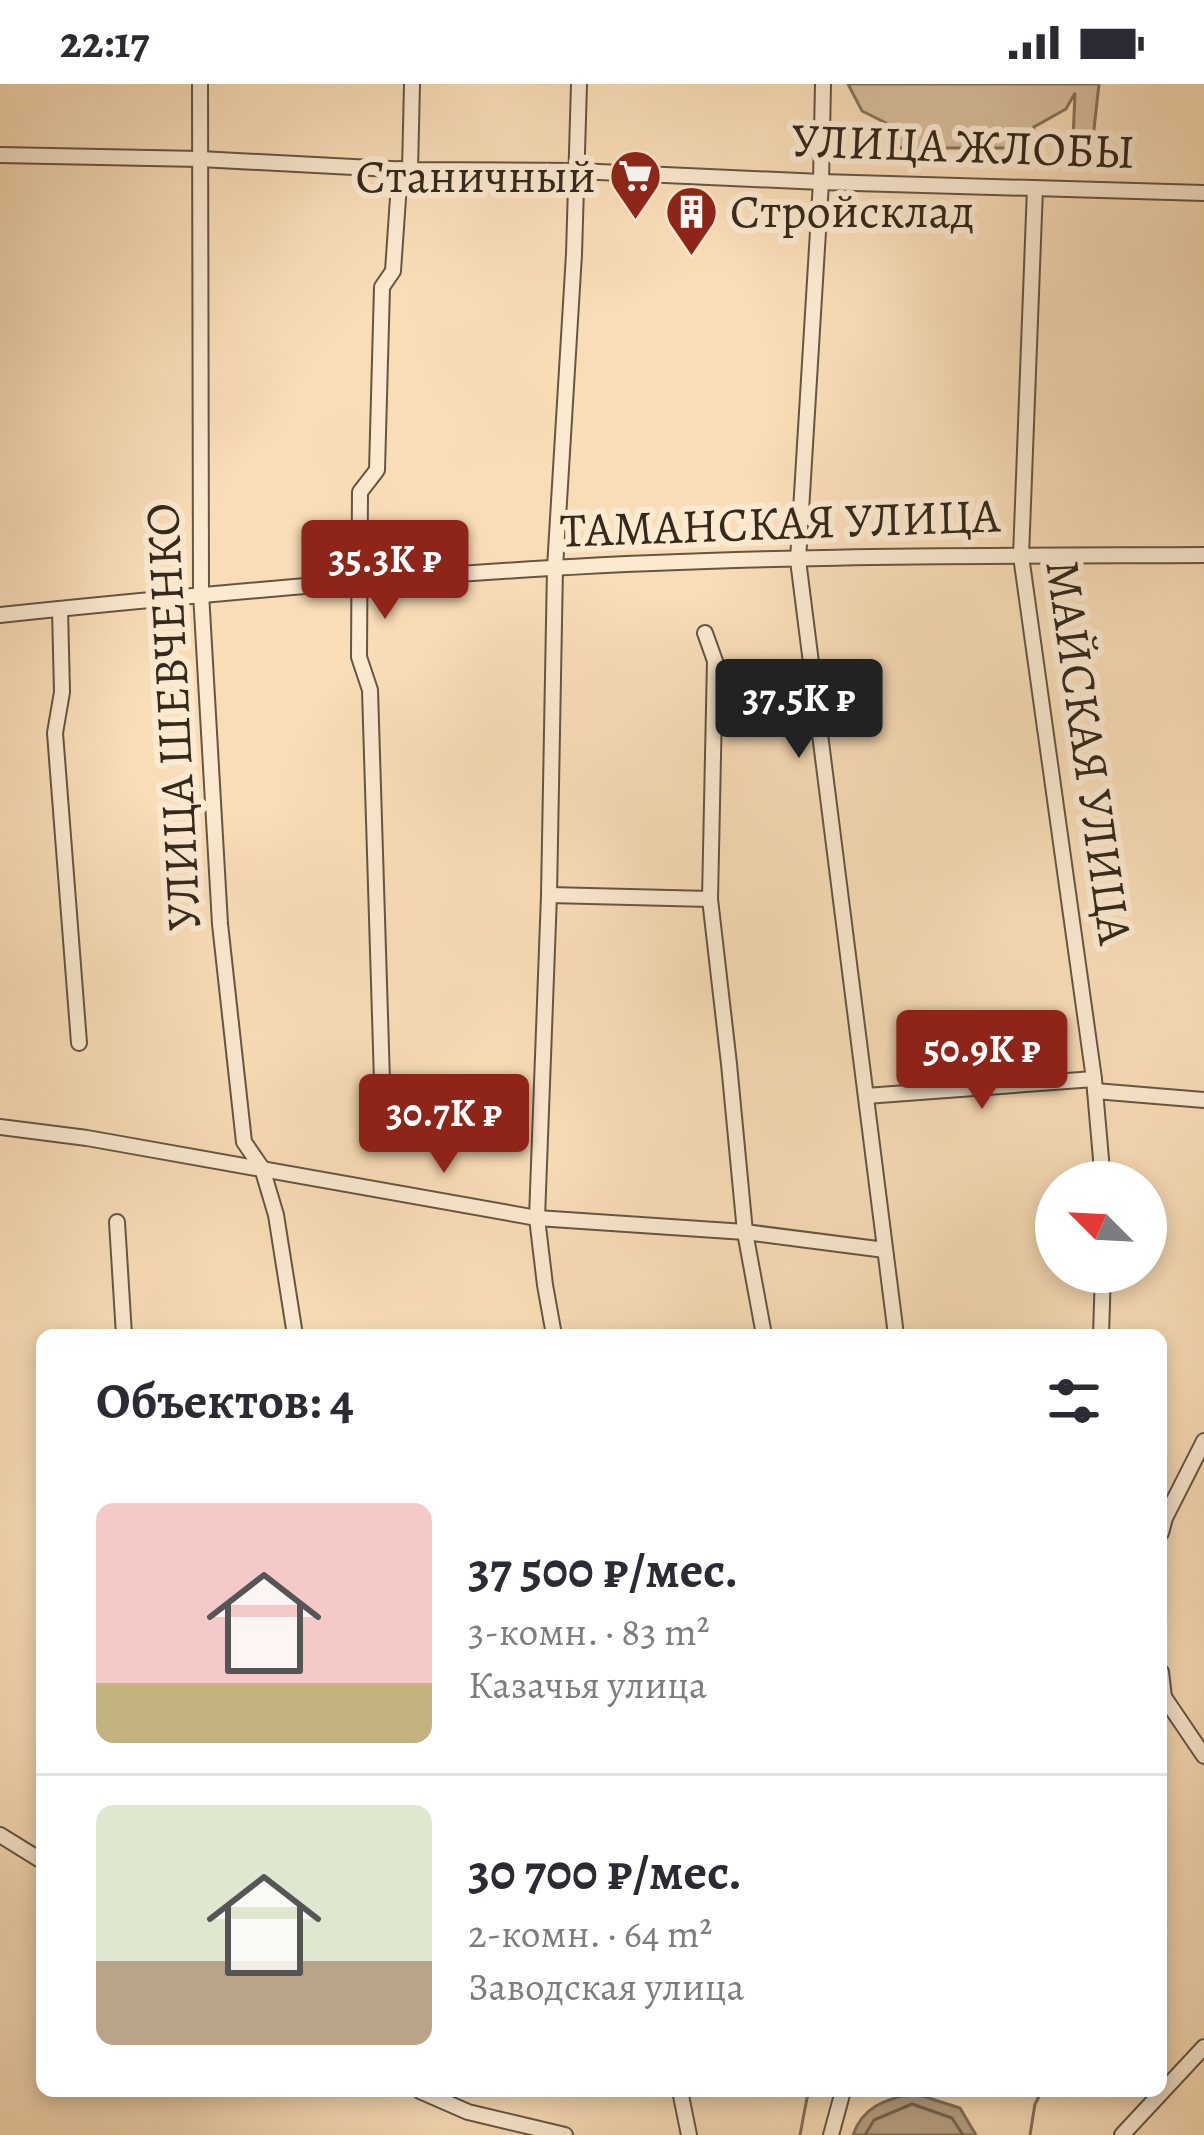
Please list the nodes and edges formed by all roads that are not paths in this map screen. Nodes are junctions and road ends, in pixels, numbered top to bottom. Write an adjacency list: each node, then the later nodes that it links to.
1 (200, 84): 6 (street, УЛИЦА ШЕВЧЕНКО)
2 (412, 84): 7 (street)
3 (579, 84): 8 (street)
4 (823, 84): 9 (street)
5 (0, 155): 6 (street, УЛИЦА ЖЛОБЫ)
6 (200, 159): 7 (street, УЛИЦА ЖЛОБЫ); 17 (street, УЛИЦА ШЕВЧЕНКО)
7 (405, 170): 8 (street, УЛИЦА ЖЛОБЫ); 16 (street)
8 (577, 172): 9 (street, УЛИЦА ЖЛОБЫ); 15 (street)
9 (820, 182): 10 (street, УЛИЦА ЖЛОБЫ); 14 (street)
10 (1034, 188): 11 (street, УЛИЦА ЖЛОБЫ); 13 (street, МАЙСКАЯ УЛИЦА)
11 (1204, 193)
12 (1204, 555): 13 (street, ТАМАНСКАЯ УЛИЦА)
13 (1022, 556): 14 (street, ТАМАНСКАЯ УЛИЦА); 25 (street, МАЙСКАЯ УЛИЦА)
14 (798, 560): 15 (street, ТАМАНСКАЯ УЛИЦА); 26 (street)
15 (555, 568): 16 (street, ТАМАНСКАЯ УЛИЦА); 21 (street)
16 (360, 581): 17 (street, ТАМАНСКАЯ УЛИЦА); 24 (street)
17 (201, 593): 18 (street, ТАМАНСКАЯ УЛИЦА); 30 (street, УЛИЦА ШЕВЧЕНКО)
18 (60, 609): 19 (street, ТАМАНСКАЯ УЛИЦА); 23 (street)
19 (0, 615)
20 (705, 633): 22 (street)
21 (549, 895): 22 (street); 31 (street)
22 (710, 899): 33 (street)
23 (79, 1043)
24 (382, 1081)
25 (1095, 1085): 26 (street); 27 (street); 29 (street, МАЙСКАЯ УЛИЦА)
26 (866, 1096): 34 (street)
27 (1204, 1100)
28 (0, 1127): 30 (street)
29 (1101, 1161)
30 (262, 1168): 31 (street); 37 (street, УЛИЦА ШЕВЧЕНКО)
31 (537, 1218): 33 (street); 38 (street)
32 (117, 1222): 36 (street)
33 (745, 1232): 34 (street); 39 (street)
34 (885, 1250): 40 (street)
35 (1102, 1293): 41 (street)
36 (124, 1329)
37 (295, 1329)
38 (553, 1329)
39 (763, 1329)
40 (895, 1329)
41 (1101, 1329)
42 (1204, 1441): 43 (street)
43 (1167, 1511)
44 (1167, 1701): 45 (street)
45 (1204, 1756)
46 (0, 1835): 47 (street)
47 (36, 1857)
48 (1204, 2047): 49 (street)
49 (1167, 2087)
50 (433, 2097): 54 (street)
51 (681, 2097): 55 (street)
52 (841, 2097): 56 (street)
53 (1157, 2097): 57 (street)
54 (566, 2135)
55 (689, 2135)
56 (831, 2135)
57 (1122, 2135)

